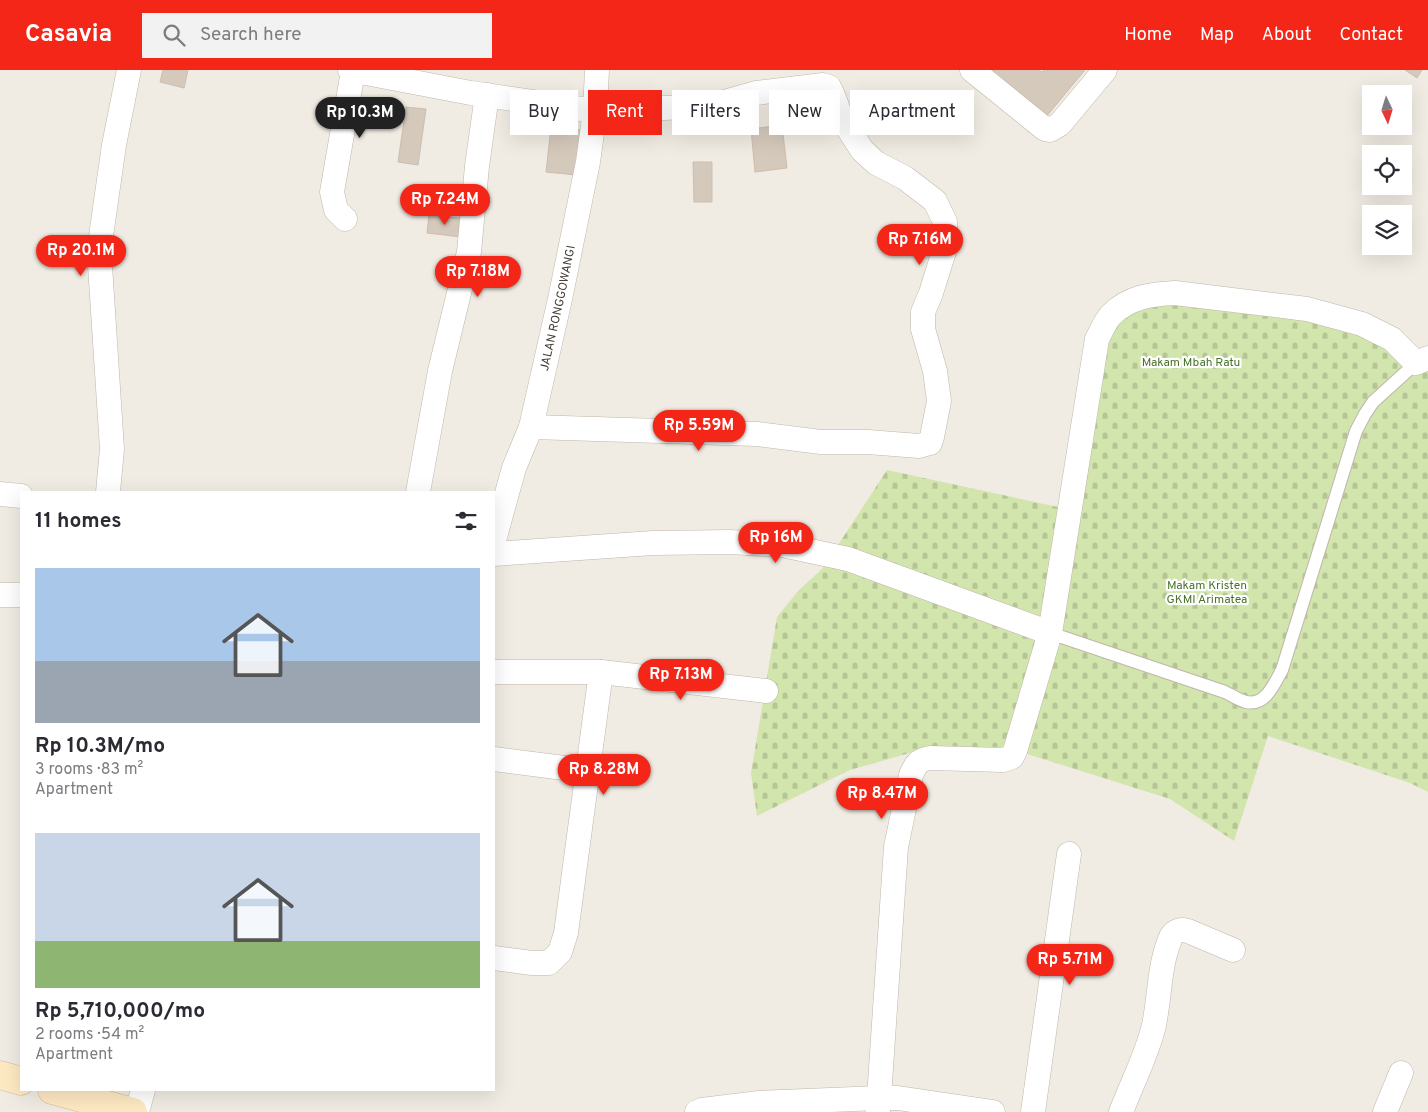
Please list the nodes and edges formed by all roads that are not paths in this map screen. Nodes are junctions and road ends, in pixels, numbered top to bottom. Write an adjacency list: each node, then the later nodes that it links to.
1 (129, 70): 14 (street)
2 (352, 70): 7 (street); 11 (street)
3 (596, 70): 6 (street, JALAN RONGGOWANGI)
4 (972, 70): 5 (street)
5 (1105, 70)
6 (596, 90)
7 (487, 95): 9 (street); 15 (street)
8 (662, 109): 13 (street)
9 (588, 110)
10 (592, 135): 13 (street, JALAN RONGGOWANGI)
11 (345, 219)
12 (1422, 360): 22 (lane); 22 (street)
13 (531, 427): 18 (street, JALAN RONGGOWANGI)
14 (108, 491)
15 (418, 491)
16 (0, 494): 17 (street)
17 (20, 496)
18 (495, 536)
19 (495, 554): 22 (street)
20 (0, 595): 21 (street)
21 (20, 595)
22 (1050, 633): 36 (street)
23 (495, 672): 24 (street)
24 (601, 672): 25 (street); 27 (street)
25 (766, 691)
26 (495, 759): 27 (street)
27 (588, 771): 30 (street)
28 (1069, 854): 41 (street)
29 (1233, 950): 42 (street)
30 (495, 958)
31 (1401, 1073): 43 (street)
32 (0, 1075): 33 (street)
33 (20, 1082)
34 (59, 1091): 37 (street)
35 (143, 1091): 38 (street)
36 (879, 1105): 39 (street); 40 (street)
37 (133, 1112)
38 (137, 1112)
39 (697, 1112)
40 (993, 1112)
41 (1033, 1112)
42 (1121, 1112)
43 (1385, 1112)

